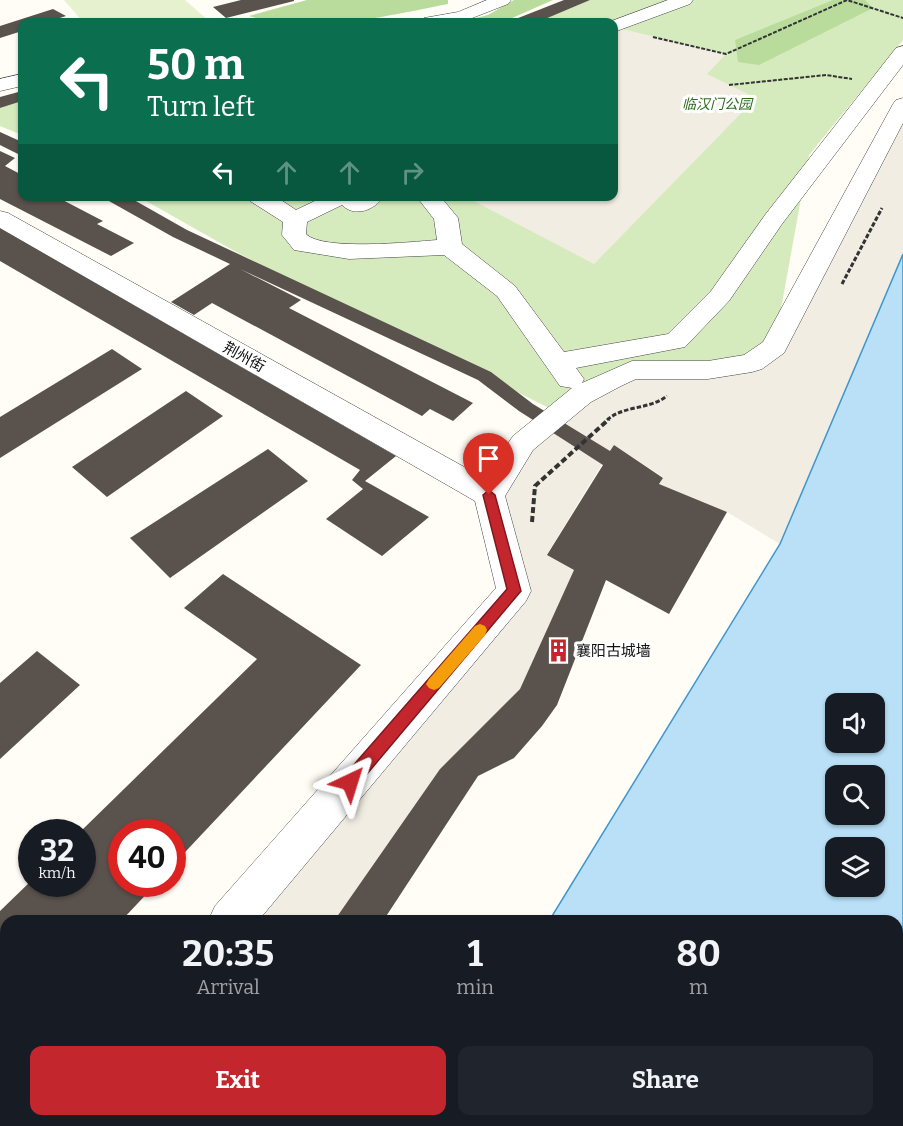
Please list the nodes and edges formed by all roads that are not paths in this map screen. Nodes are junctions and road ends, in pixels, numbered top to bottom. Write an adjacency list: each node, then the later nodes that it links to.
1 (502, 0): 3 (street)
2 (684, 0): 4 (street)
3 (456, 18)
4 (618, 25)
5 (903, 52): 17 (street)
6 (18, 81): 7 (street)
7 (0, 85)
8 (903, 105): 18 (street)
9 (266, 201): 15 (street)
10 (334, 201): 15 (street)
11 (351, 201): 12 (street)
12 (365, 201)
13 (432, 201): 16 (street)
14 (0, 218): 19 (street, 荆州街)
15 (295, 219): 16 (street)
16 (450, 247): 17 (street)
17 (557, 362): 18 (street)
18 (581, 395): 19 (street)
19 (489, 495): 20 (street)
20 (235, 915)

